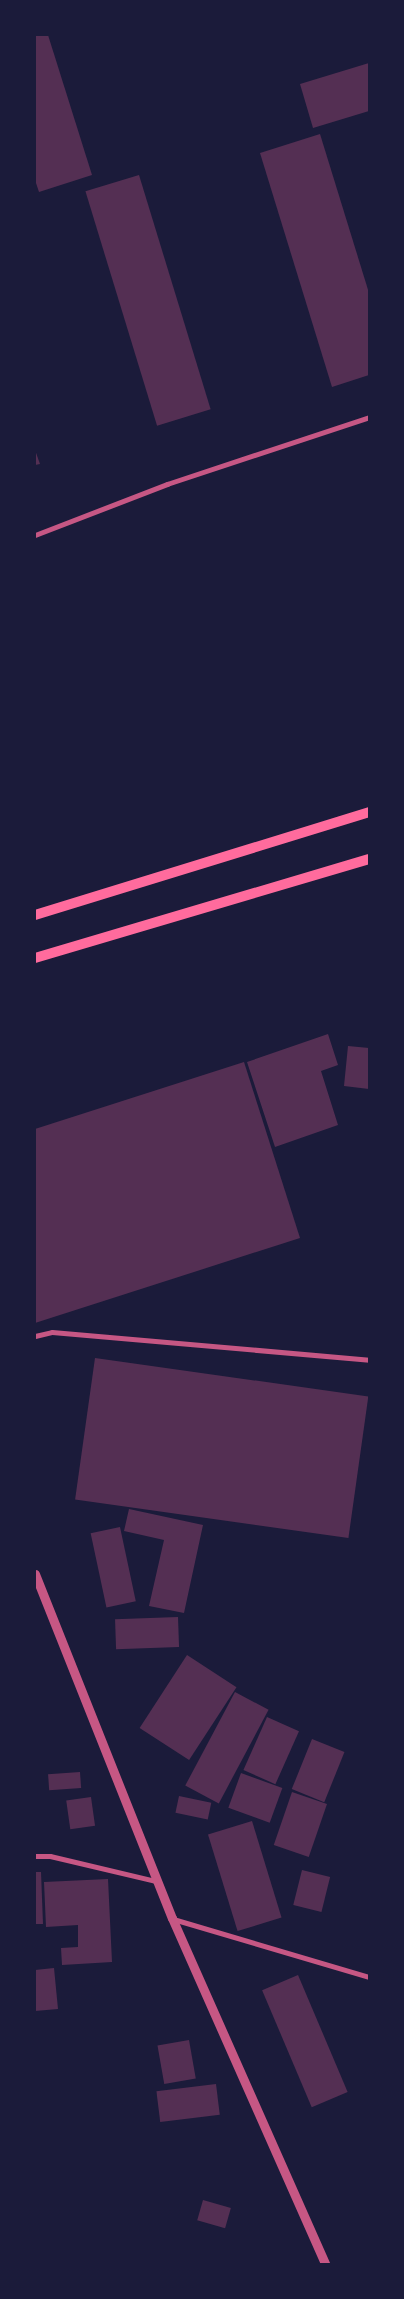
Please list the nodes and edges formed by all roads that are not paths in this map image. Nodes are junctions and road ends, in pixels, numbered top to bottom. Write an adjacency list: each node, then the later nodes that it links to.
1 (369, 417): 2 (street)
2 (35, 535)
3 (369, 812): 5 (main road)
4 (369, 858): 6 (main road)
5 (35, 915)
6 (35, 958)
7 (35, 1336): 8 (street)
8 (369, 1360)
9 (35, 1574): 11 (street)
10 (35, 1856): 11 (street)
11 (156, 1881): 12 (street)
12 (172, 1918): 13 (street); 14 (street)
13 (369, 1977)
14 (325, 2264)

